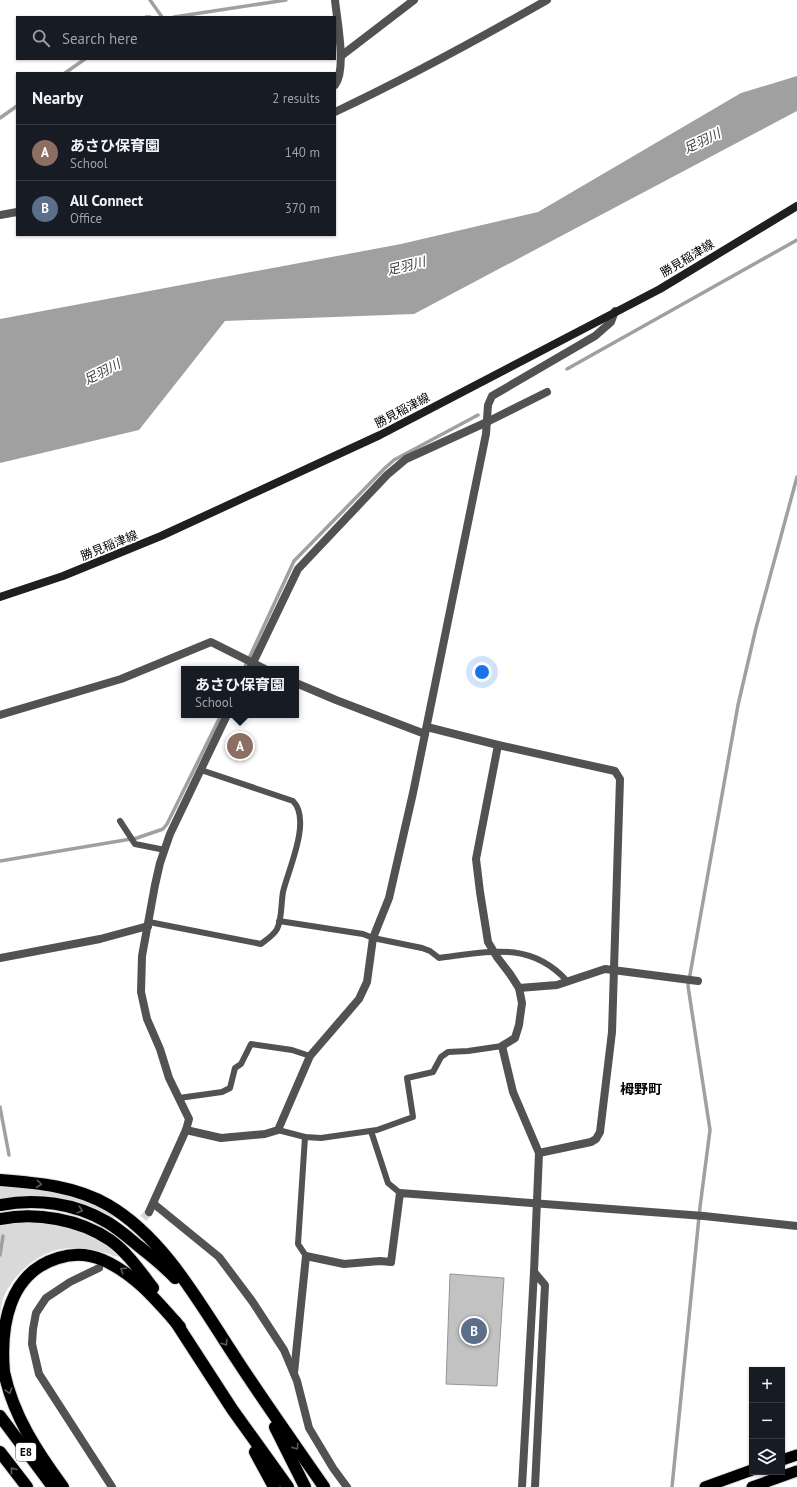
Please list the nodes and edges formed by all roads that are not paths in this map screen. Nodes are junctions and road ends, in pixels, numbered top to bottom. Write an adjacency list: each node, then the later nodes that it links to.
1 (335, 0): 4 (street)
2 (414, 0): 4 (street)
3 (547, 0): 6 (street)
4 (341, 56): 5 (street)
5 (336, 84)
6 (336, 112)
7 (797, 206): 10 (main road, 勝見稲津線)
8 (16, 212): 9 (street)
9 (0, 215)
10 (615, 311): 12 (street); 13 (main road, 勝見稲津線)
11 (547, 392): 12 (street)
12 (487, 422): 14 (street); 18 (street)
13 (0, 597)
14 (251, 665): 16 (street)
15 (299, 684): 18 (street)
16 (0, 715)
17 (226, 718): 20 (street)
18 (426, 730): 19 (street); 25 (street)
19 (498, 745): 26 (street); 28 (street)
20 (200, 770): 22 (street); 23 (lane)
21 (120, 820): 22 (lane)
22 (165, 850): 24 (street)
23 (279, 922): 24 (lane); 25 (lane)
24 (148, 924): 27 (street); 34 (street)
25 (373, 938): 26 (lane); 33 (street)
26 (494, 951): 29 (lane); 31 (street)
27 (0, 958)
28 (613, 970): 29 (street); 30 (street); 39 (street)
29 (567, 981): 31 (street)
30 (696, 981)
31 (519, 988): 32 (street)
32 (502, 1046): 37 (lane); 39 (street)
33 (310, 1056): 34 (lane); 36 (street)
34 (179, 1098): 35 (street)
35 (186, 1130): 36 (street); 43 (street)
36 (278, 1130): 38 (lane)
37 (371, 1131): 38 (lane); 41 (lane)
38 (305, 1138): 48 (lane)
39 (539, 1153): 44 (street)
40 (0, 1180): 51 (highway, one-way to 51)
41 (400, 1193): 44 (street); 48 (street)
42 (0, 1204): 51 (highway, one-way to 51)
43 (154, 1204): 45 (street); 53 (street)
44 (537, 1204): 47 (street); 50 (street)
45 (149, 1212)
46 (0, 1219): 52 (highway)
47 (797, 1226)
48 (306, 1256): 53 (street)
49 (99, 1268): 65 (street)
50 (534, 1272): 71 (street); 72 (street)
51 (204, 1310): 54 (highway, one-way to 54)
52 (180, 1327): 55 (highway); 64 (highway, one-way to 64)
53 (294, 1374): 70 (street)
54 (258, 1392): 68 (highway); 69 (highway, one-way to 69)
55 (232, 1409): 66 (highway); 67 (highway)
56 (0, 1416): 63 (highway, E8)
57 (0, 1452): 62 (highway, E8, one-way to 57)
58 (797, 1454): 59 (highway)
59 (785, 1459)
60 (749, 1471): 73 (highway)
61 (797, 1471): 74 (highway)
62 (27, 1487)
63 (53, 1487)
64 (64, 1487)
65 (112, 1487)
66 (274, 1487)
67 (288, 1487)
68 (306, 1487)
69 (324, 1487)
70 (347, 1487)
71 (522, 1487)
72 (535, 1487)
73 (705, 1487)
74 (752, 1487)

